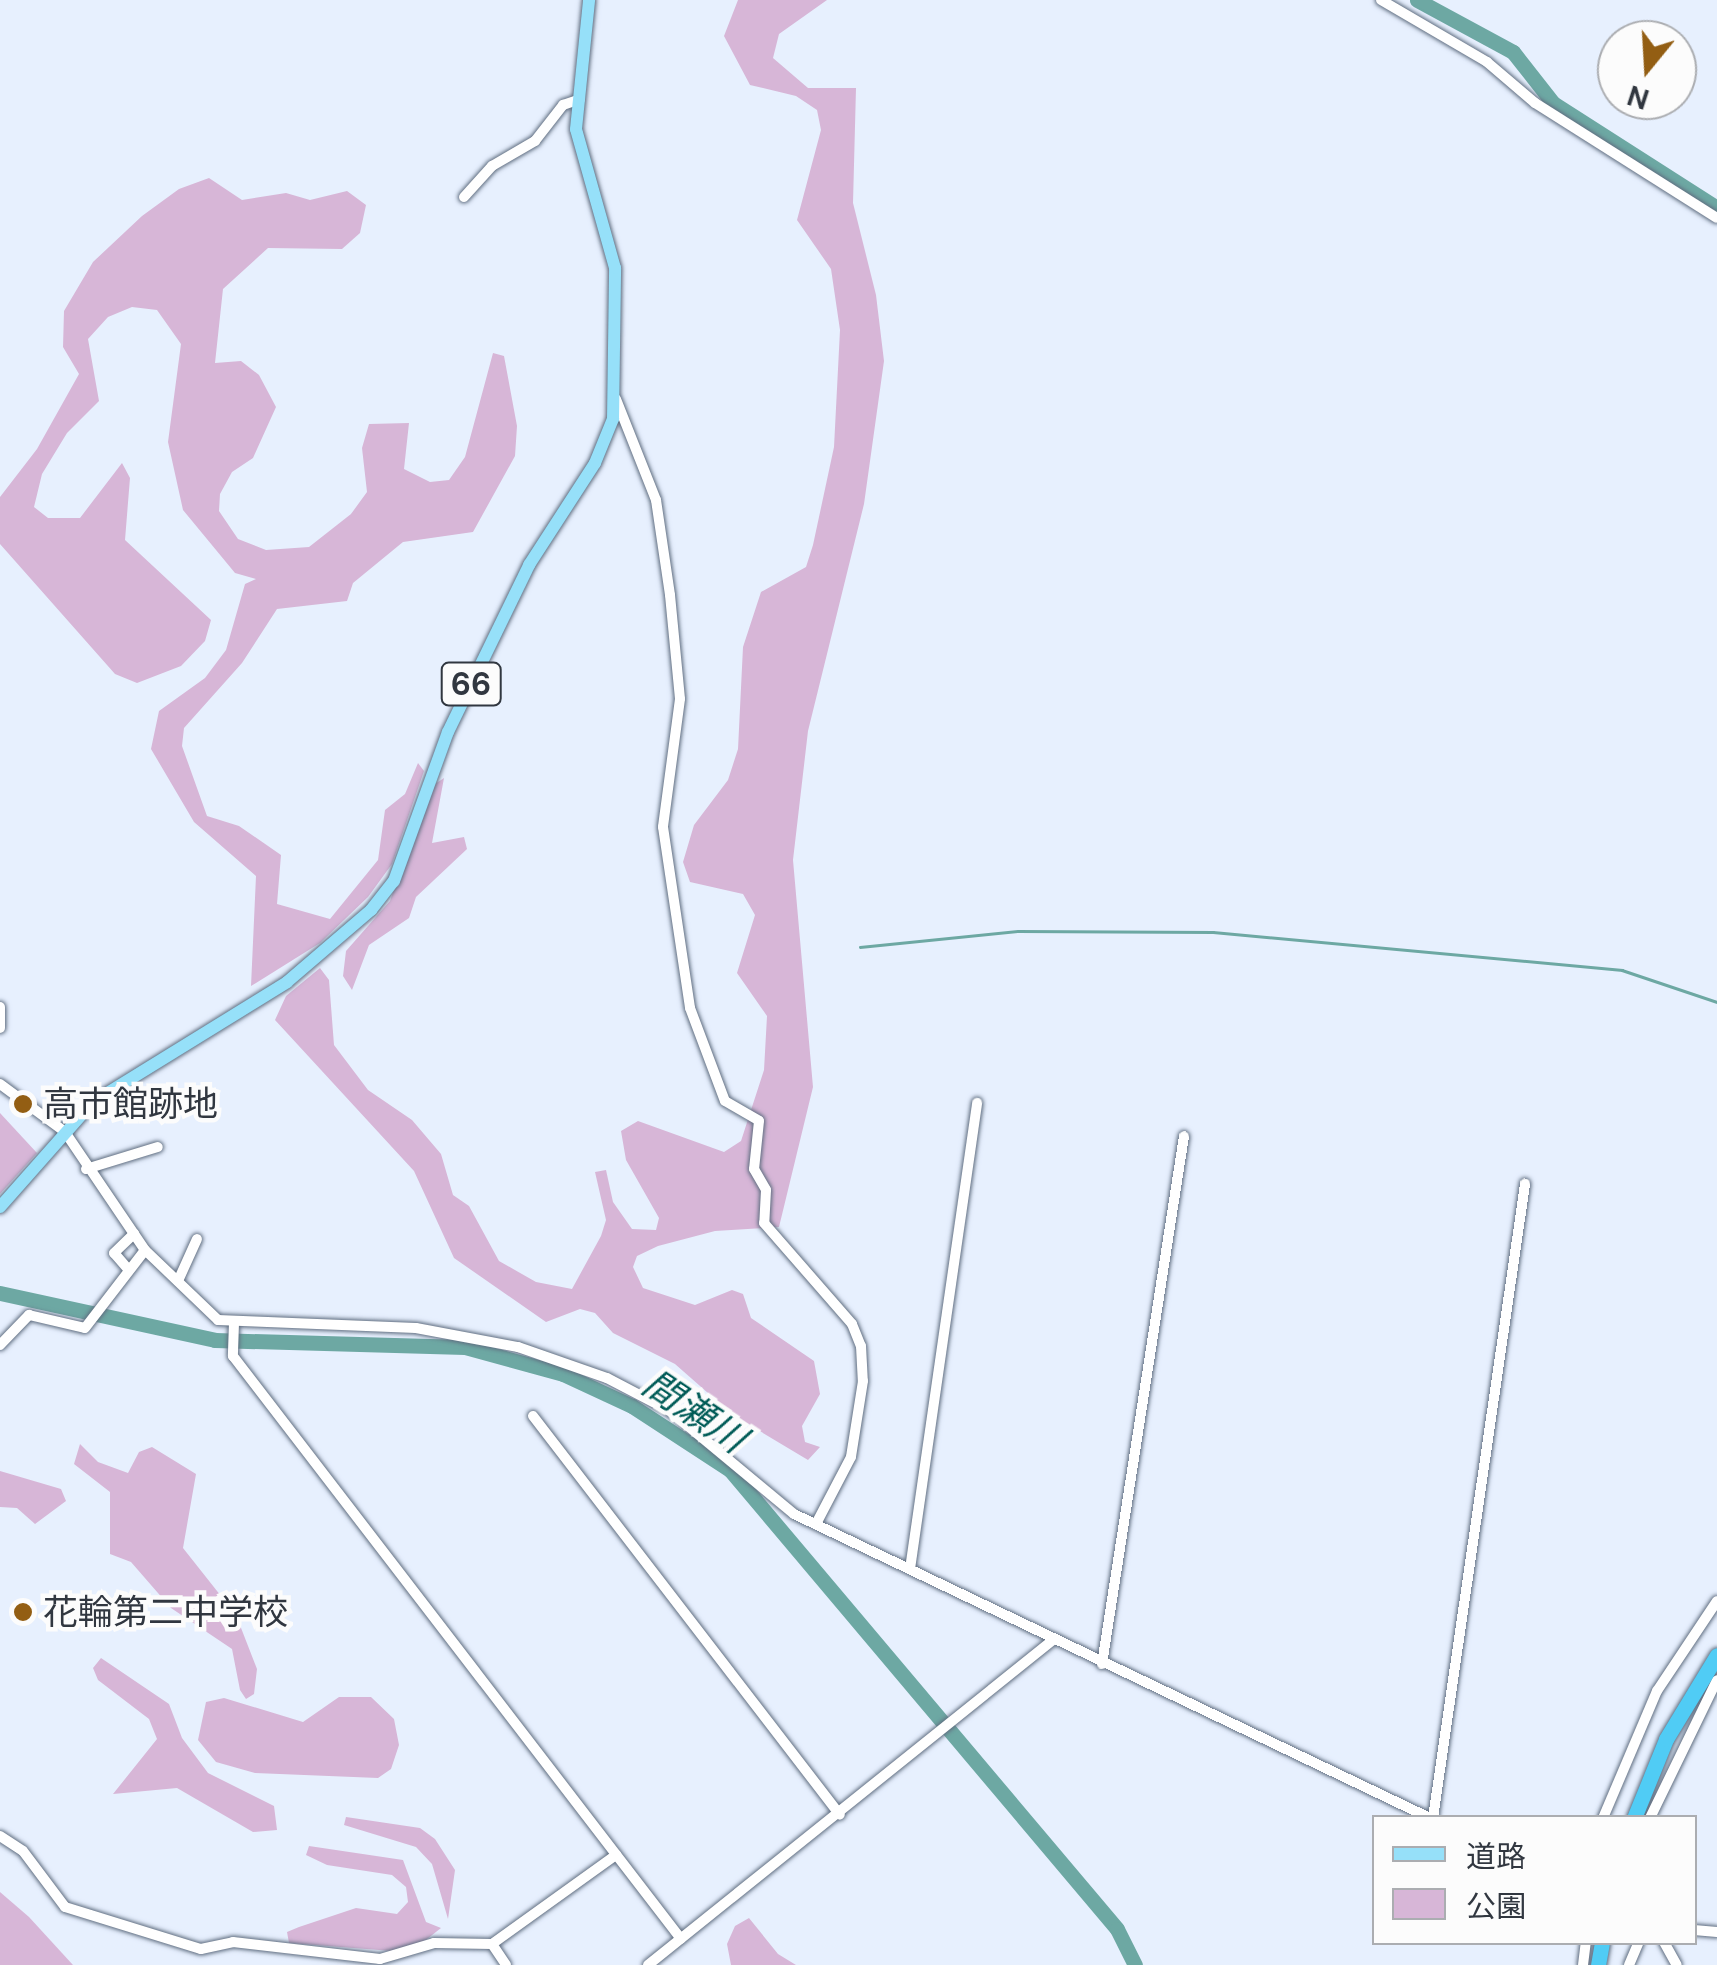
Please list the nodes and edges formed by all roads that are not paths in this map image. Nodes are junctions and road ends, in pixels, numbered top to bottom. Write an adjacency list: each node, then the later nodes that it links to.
1 (589, 0): 3 (main road, 66)
2 (1381, 0): 5 (street)
3 (580, 100): 4 (street); 6 (main road, 66)
4 (464, 197)
5 (1717, 218)
6 (616, 399): 11 (main road, 66); 25 (street)
7 (0, 1008): 8 (street)
8 (0, 1028)
9 (0, 1084): 11 (street)
10 (977, 1103): 26 (street)
11 (65, 1132): 14 (street); 16 (main road, 66)
12 (1184, 1136): 30 (street)
13 (158, 1147): 14 (street)
14 (86, 1168): 17 (street)
15 (1525, 1184): 34 (street)
16 (0, 1207)
17 (134, 1234): 19 (street); 20 (street)
18 (197, 1239): 21 (street)
19 (145, 1250): 20 (street); 21 (street)
20 (128, 1269): 23 (street)
21 (178, 1281): 22 (street)
22 (234, 1326): 25 (street); 39 (street)
23 (0, 1344)
24 (533, 1416): 32 (street)
25 (816, 1524): 26 (street)
26 (910, 1569): 28 (street)
27 (1717, 1601): 35 (street)
28 (1053, 1640): 30 (street); 32 (street)
29 (1717, 1655): 36 (highway)
30 (1102, 1664): 33 (street)
31 (1717, 1680): 37 (street)
32 (840, 1815): 40 (street)
33 (1425, 1815)
34 (1431, 1815)
35 (1603, 1815)
36 (1635, 1815)
37 (1651, 1815)
38 (0, 1836): 41 (street)
39 (616, 1855): 40 (street); 41 (street)
40 (681, 1939): 43 (street)
41 (492, 1944): 42 (street)
42 (506, 1965)
43 (648, 1965)

